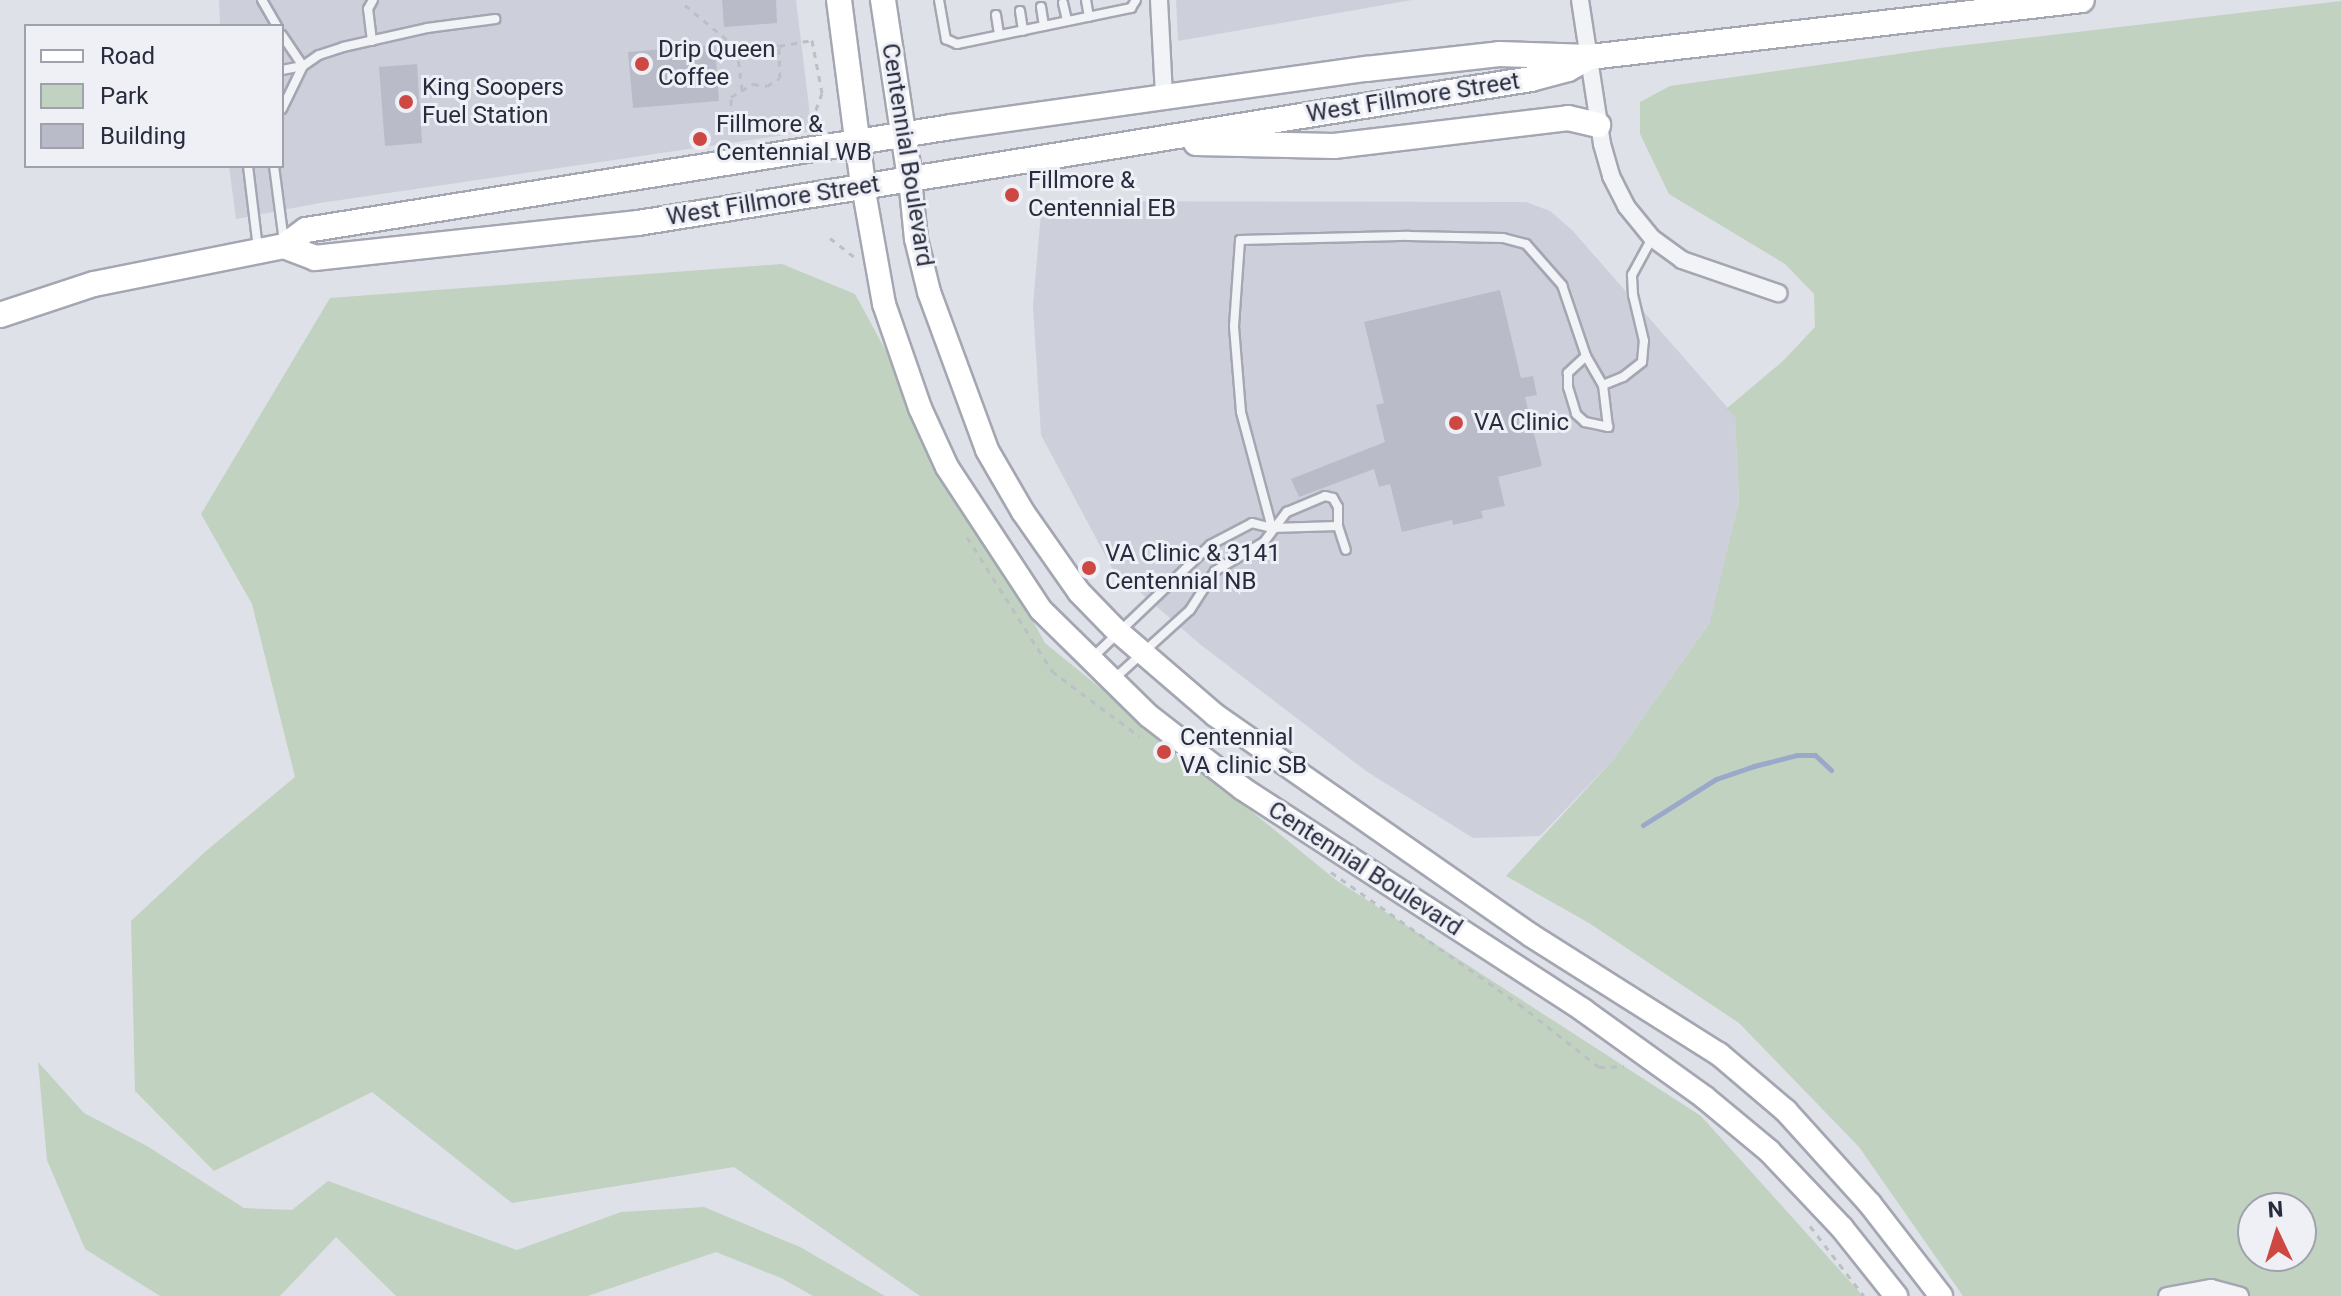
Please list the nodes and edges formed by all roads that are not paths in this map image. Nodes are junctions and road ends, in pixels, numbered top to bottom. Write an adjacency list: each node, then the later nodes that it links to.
1 (262, 0): 20 (lane)
2 (373, 0): 25 (lane)
3 (839, 0): 34 (main road, Centennial Boulevard)
4 (883, 0): 32 (main road, Centennial Boulevard)
5 (939, 0): 23 (lane)
6 (1086, 0): 17 (lane)
7 (1111, 0): 15 (lane)
8 (1136, 0): 15 (lane)
9 (1159, 0): 29 (street)
10 (1580, 0): 26 (street)
11 (2082, 0): 26 (main road, West Fillmore Street)
12 (1063, 3): 19 (lane)
13 (1041, 7): 21 (lane)
14 (1020, 11): 22 (lane)
15 (1113, 12): 17 (lane)
16 (996, 15): 23 (lane)
17 (1089, 17): 19 (lane)
18 (495, 19): 25 (lane)
19 (1067, 21): 21 (lane)
20 (276, 24)
21 (1044, 26): 22 (lane)
22 (1023, 31): 23 (lane)
23 (999, 35)
24 (284, 38): 27 (lane)
25 (372, 41): 27 (lane)
26 (1590, 57): 29 (main road, West Fillmore Street); 31 (street); 33 (main road, West Fillmore Street)
27 (303, 66): 28 (lane); 30 (lane)
28 (284, 70)
29 (1164, 97): 32 (main road, West Fillmore Street)
30 (284, 105)
31 (1598, 125): 33 (main road); 39 (street)
32 (903, 135): 34 (main road, West Fillmore Street); 37 (main road, Centennial Boulevard)
33 (1146, 141): 37 (main road, West Fillmore Street)
34 (857, 142): 38 (main road, Centennial Boulevard); 40 (main road, West Fillmore Street)
35 (248, 168): 41 (lane)
36 (274, 168): 40 (lane)
37 (910, 179): 38 (main road, West Fillmore Street); 49 (main road, Centennial Boulevard)
38 (863, 186): 40 (main road, West Fillmore Street); 51 (main road, Centennial Boulevard)
39 (1652, 238): 42 (street); 45 (lane)
40 (284, 246): 41 (main road, West Fillmore Street)
41 (259, 251): 43 (main road, West Fillmore Street)
42 (1778, 293)
43 (0, 315)
44 (1586, 356): 45 (lane); 45 (lane); 47 (lane)
45 (1603, 385)
46 (1338, 526): 47 (lane); 47 (lane); 48 (lane)
47 (1272, 528): 49 (lane); 50 (lane)
48 (1346, 550)
49 (1119, 633): 50 (main road, Centennial Boulevard); 51 (lane)
50 (1143, 652): 52 (lane); 53 (main road, Centennial Boulevard)
51 (1089, 660): 52 (main road, Centennial Boulevard)
52 (1111, 682): 54 (main road, Centennial Boulevard)
53 (1601, 980): 54 (main road); 56 (main road, Centennial Boulevard)
54 (1583, 1010): 55 (main road, Centennial Boulevard)
55 (1896, 1296)
56 (1941, 1296)
57 (2167, 1296): 58 (street)
58 (2240, 1296)

